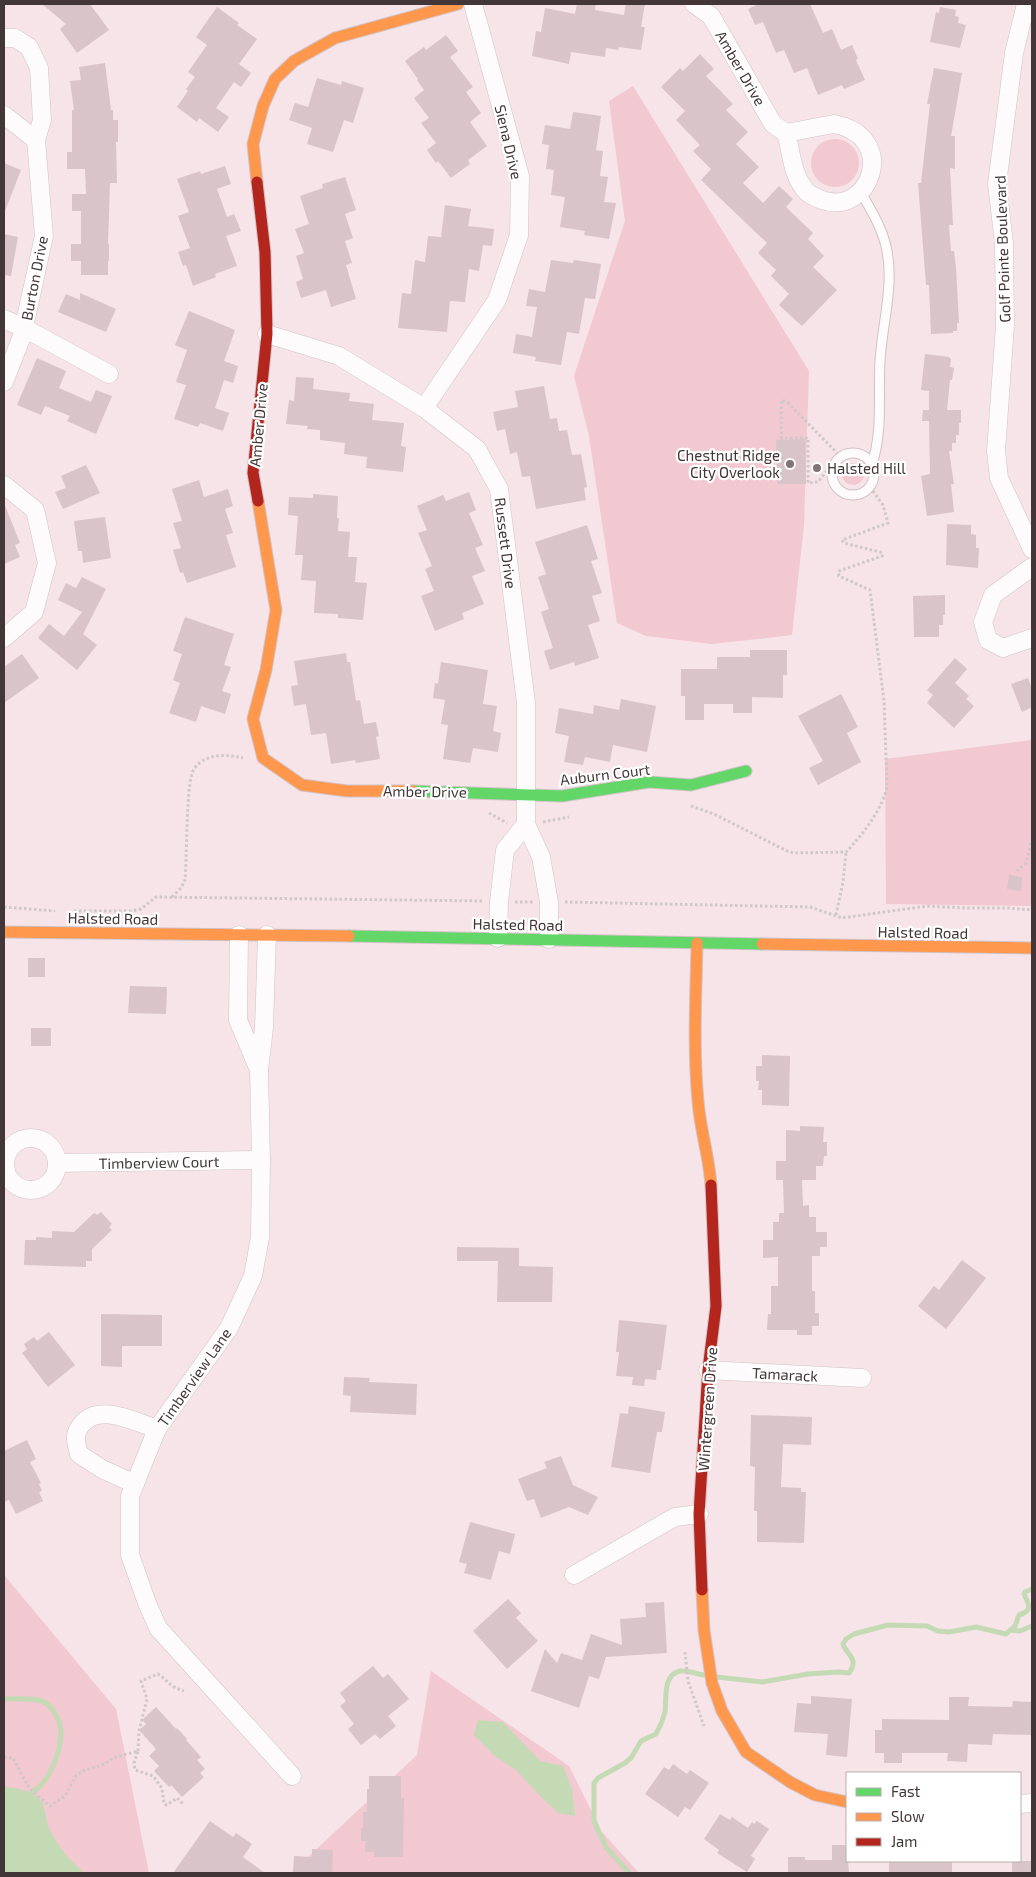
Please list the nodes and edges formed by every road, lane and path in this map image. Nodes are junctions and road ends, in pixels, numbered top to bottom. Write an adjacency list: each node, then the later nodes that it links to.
1 (458, 4): 12 (street, Amber Drive)
2 (473, 4): 15 (street, Siena Drive)
3 (694, 4): 7 (street, Amber Drive)
4 (1026, 4): 23 (street, Golf Pointe Boulevard)
5 (4, 38): 8 (street, Burton Drive)
6 (4, 115): 8 (street)
7 (786, 133): 9 (street); 9 (street)
8 (36, 140): 11 (street, Burton Drive)
9 (860, 191): 18 (lane)
10 (4, 319): 11 (street)
11 (24, 328): 13 (street); 14 (street, Burton Drive)
12 (267, 334): 15 (street, Russett Drive); 29 (street, Amber Drive)
13 (109, 374)
14 (4, 382)
15 (424, 408): 29 (street, Russett Drive)
16 (780, 438): 17 (path); 19 (path); 20 (path)
17 (841, 457): 18 (lane); 19 (lane)
18 (872, 464): 22 (lane)
19 (833, 468): 22 (lane)
20 (782, 484)
21 (4, 485): 25 (street)
22 (870, 487): 35 (path)
23 (1032, 549)
24 (1032, 567): 26 (street)
25 (4, 638)
26 (1032, 638)
27 (248, 759): 37 (path)
28 (746, 771): 29 (street, Auburn Court)
29 (526, 794): 33 (street, Russett Drive)
30 (687, 805): 35 (path)
31 (485, 812): 33 (path)
32 (570, 816): 33 (path)
33 (526, 824): 42 (street); 43 (street, Russett Drive)
34 (1032, 840): 36 (path)
35 (846, 852): 38 (path)
36 (1017, 871)
37 (172, 897)
38 (836, 915)
39 (4, 932): 40 (street, Halsted Road)
40 (239, 934): 41 (street, Halsted Road); 46 (street, Timberview Lane)
41 (267, 935): 42 (street, Halsted Road); 46 (street, Timberview Lane)
42 (498, 938): 43 (street, Halsted Road)
43 (549, 939): 44 (street, Halsted Road)
44 (697, 943): 45 (street, Halsted Road); 49 (street, Wintergreen Drive)
45 (1032, 948)
46 (259, 1070): 47 (street, Timberview Lane)
47 (261, 1160): 48 (street, Timberview Court); 51 (street, Timberview Lane)
48 (57, 1163)
49 (708, 1370): 50 (street, Tamarack); 53 (street, Wintergreen Drive)
50 (862, 1378)
51 (157, 1429): 52 (street, Timberview Lane); 52 (street)
52 (134, 1484): 58 (street, Timberview Lane)
53 (699, 1514): 54 (street); 59 (street, Wintergreen Drive)
54 (574, 1575)
55 (184, 1691): 56 (path)
56 (138, 1750): 57 (path); 60 (path)
57 (4, 1757)
58 (292, 1776)
59 (846, 1802)
60 (183, 1804)

